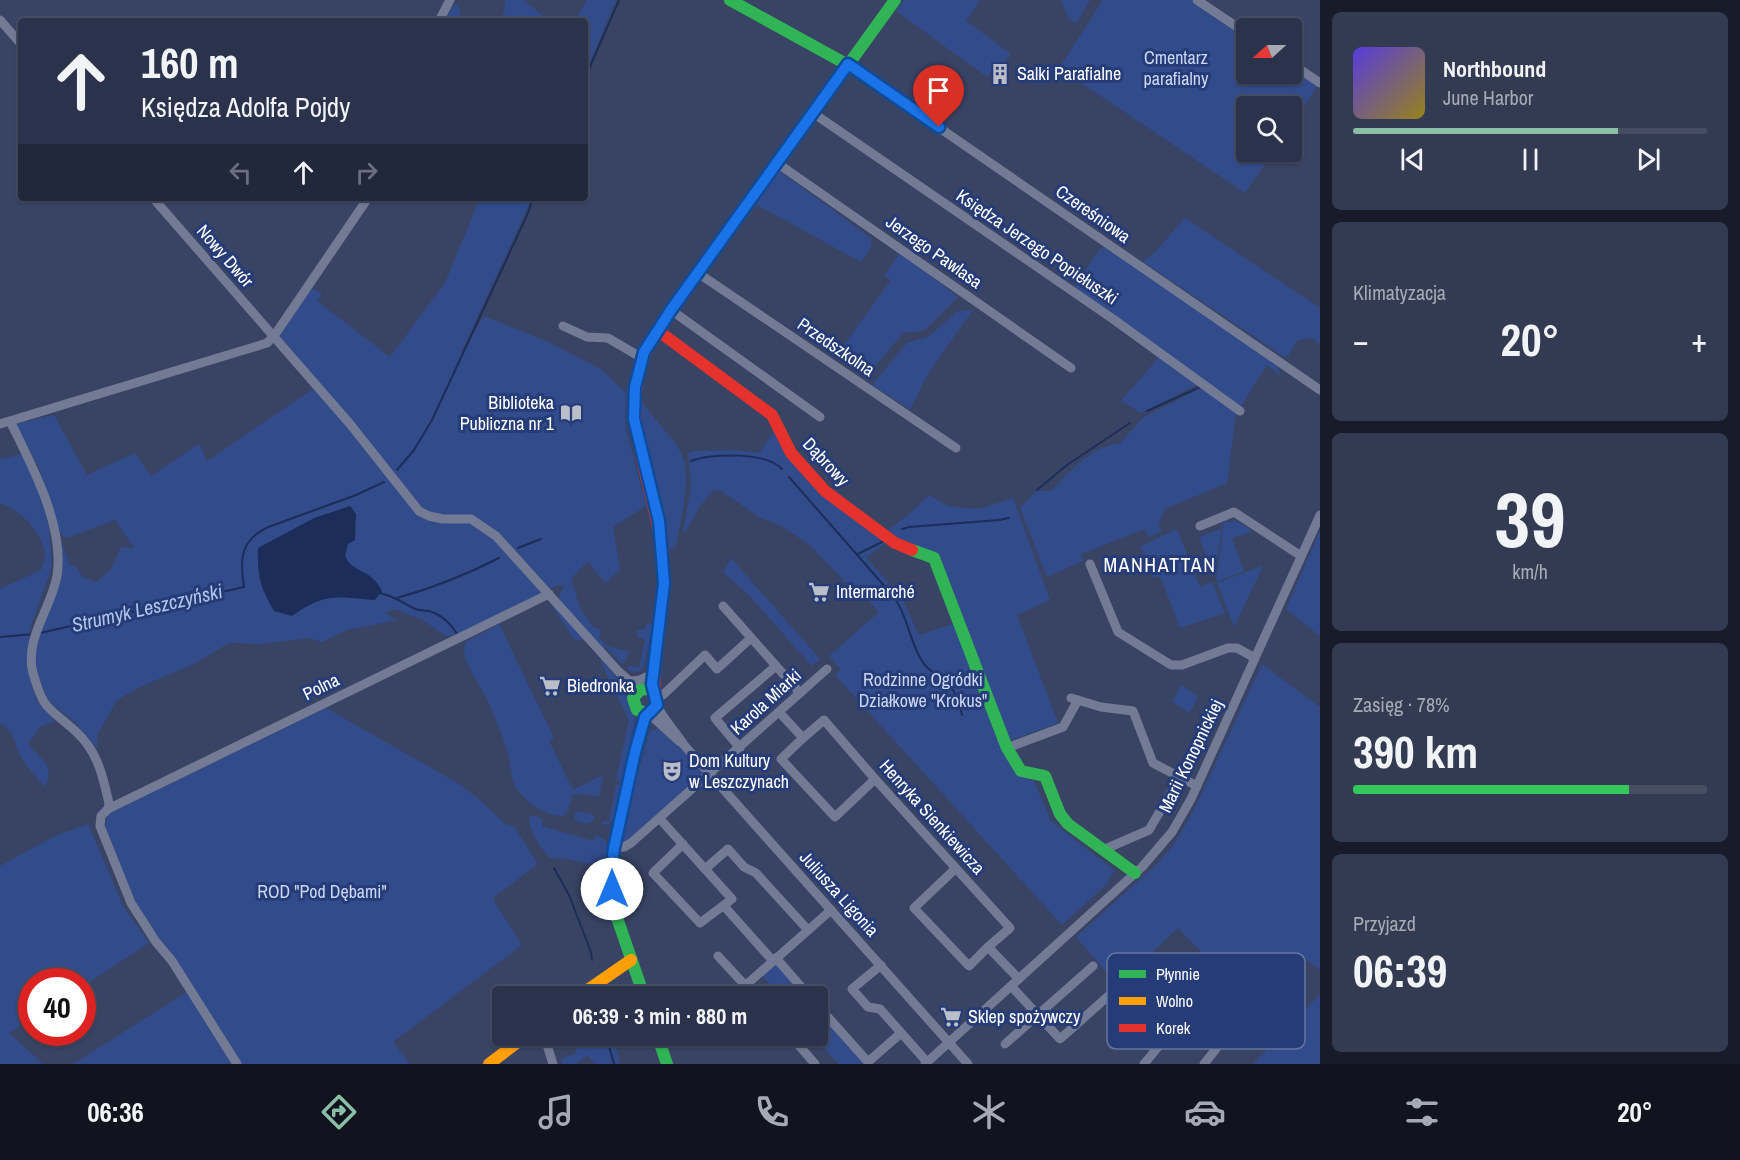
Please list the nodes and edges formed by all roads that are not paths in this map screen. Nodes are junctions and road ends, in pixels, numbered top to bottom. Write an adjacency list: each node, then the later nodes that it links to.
1 (450, 0): 5 (street)
2 (730, 0): 9 (street)
3 (895, 0): 9 (street)
4 (1197, 0): 7 (street)
5 (441, 18)
6 (0, 20): 8 (street)
7 (1236, 26)
8 (18, 41)
9 (848, 64): 12 (street); 23 (street, Czereśniowa)
10 (1302, 71): 11 (street)
11 (1320, 83)
12 (813, 113): 13 (street); 24 (street, Księdza Jerzego Popiełuszki)
13 (777, 163): 16 (street); 22 (street, Jerzego Pawlasa)
14 (156, 201): 20 (street, Nowy Dwór)
15 (366, 201): 20 (street)
16 (698, 273): 17 (street); 27 (street, Przedszkolna)
17 (671, 310): 19 (street); 25 (street)
18 (563, 326): 21 (street)
19 (657, 330): 21 (street); 47 (street, Dąbrowy)
20 (274, 336): 26 (street); 32 (street)
21 (642, 358): 40 (street)
22 (1071, 368)
23 (1320, 390)
24 (1240, 411)
25 (820, 417)
26 (5, 422): 53 (street)
27 (956, 448)
28 (1320, 515): 30 (street, Marii Konopnickiej)
29 (1200, 526): 30 (street)
30 (1301, 556): 35 (street, Marii Konopnickiej)
31 (1090, 564): 35 (street)
32 (549, 594): 38 (street); 53 (street, Polna)
33 (723, 606): 34 (street)
34 (752, 638): 36 (street); 40 (street)
35 (1255, 658): 52 (street, Marii Konopnickiej)
36 (776, 666): 39 (street); 46 (street)
37 (827, 669): 39 (street, Karola Miarki)
38 (619, 672): 40 (street); 40 (street)
39 (800, 693): 41 (street, Karola Miarki)
40 (645, 695): 42 (street, Juliusza Ligonia); 43 (street); 45 (street, Juliusza Ligonia); 48 (street)
41 (779, 712): 44 (street); 46 (street, Karola Miarki)
42 (664, 728): 43 (street); 45 (street, Juliusza Ligonia)
43 (641, 735): 48 (street)
44 (803, 738): 51 (street, Henryka Sienkiewicza); 51 (street)
45 (684, 745): 49 (street, Juliusza Ligonia)
46 (740, 748): 49 (street, Karola Miarki)
47 (1007, 748): 50 (street); 57 (street, Dąbrowy)
48 (635, 752): 56 (street)
49 (710, 775): 54 (street, Karola Miarki); 62 (street, Juliusza Ligonia)
50 (1180, 777): 52 (street); 57 (street)
51 (875, 779): 59 (street, Henryka Sienkiewicza)
52 (1197, 786): 60 (street, Marii Konopnickiej)
53 (108, 809): 89 (street)
54 (660, 819): 55 (street); 56 (street, Karola Miarki)
55 (683, 844): 58 (street); 61 (street)
56 (614, 848): 66 (street)
57 (1102, 850): 60 (street)
58 (705, 869): 61 (street); 63 (street)
59 (955, 869): 64 (street, Henryka Sienkiewicza); 64 (street)
60 (1135, 873): 70 (street, Marii Konopnickiej)
61 (724, 906): 67 (street)
62 (831, 910): 63 (street); 68 (street, Juliusza Ligonia)
63 (808, 930): 67 (street)
64 (988, 947): 70 (street)
65 (718, 956): 71 (street)
66 (632, 960): 72 (street); 73 (street)
67 (774, 960): 71 (street); 74 (street)
68 (881, 966): 79 (street); 80 (street, Juliusza Ligonia)
69 (1093, 966): 77 (street)
70 (1019, 979): 75 (street, Marii Konopnickiej)
71 (746, 985)
72 (594, 986)
73 (641, 986)
74 (799, 986)
75 (1011, 986): 77 (street); 80 (street, Marii Konopnickiej)
76 (1107, 997): 77 (street)
77 (1037, 1015): 81 (street)
78 (828, 1017): 79 (street)
79 (901, 1033): 88 (street)
80 (949, 1042): 88 (street, Marii Konopnickiej); 94 (street, Juliusza Ligonia)
81 (1005, 1044)
82 (513, 1046): 90 (street)
83 (547, 1046): 91 (street)
84 (661, 1046): 92 (street)
85 (799, 1046): 93 (street)
86 (1156, 1049): 95 (street)
87 (1216, 1049): 96 (street)
88 (926, 1063)
89 (237, 1064)
90 (489, 1064)
91 (553, 1064)
92 (668, 1064)
93 (815, 1064)
94 (968, 1064)
95 (1144, 1064)
96 (1204, 1064)

